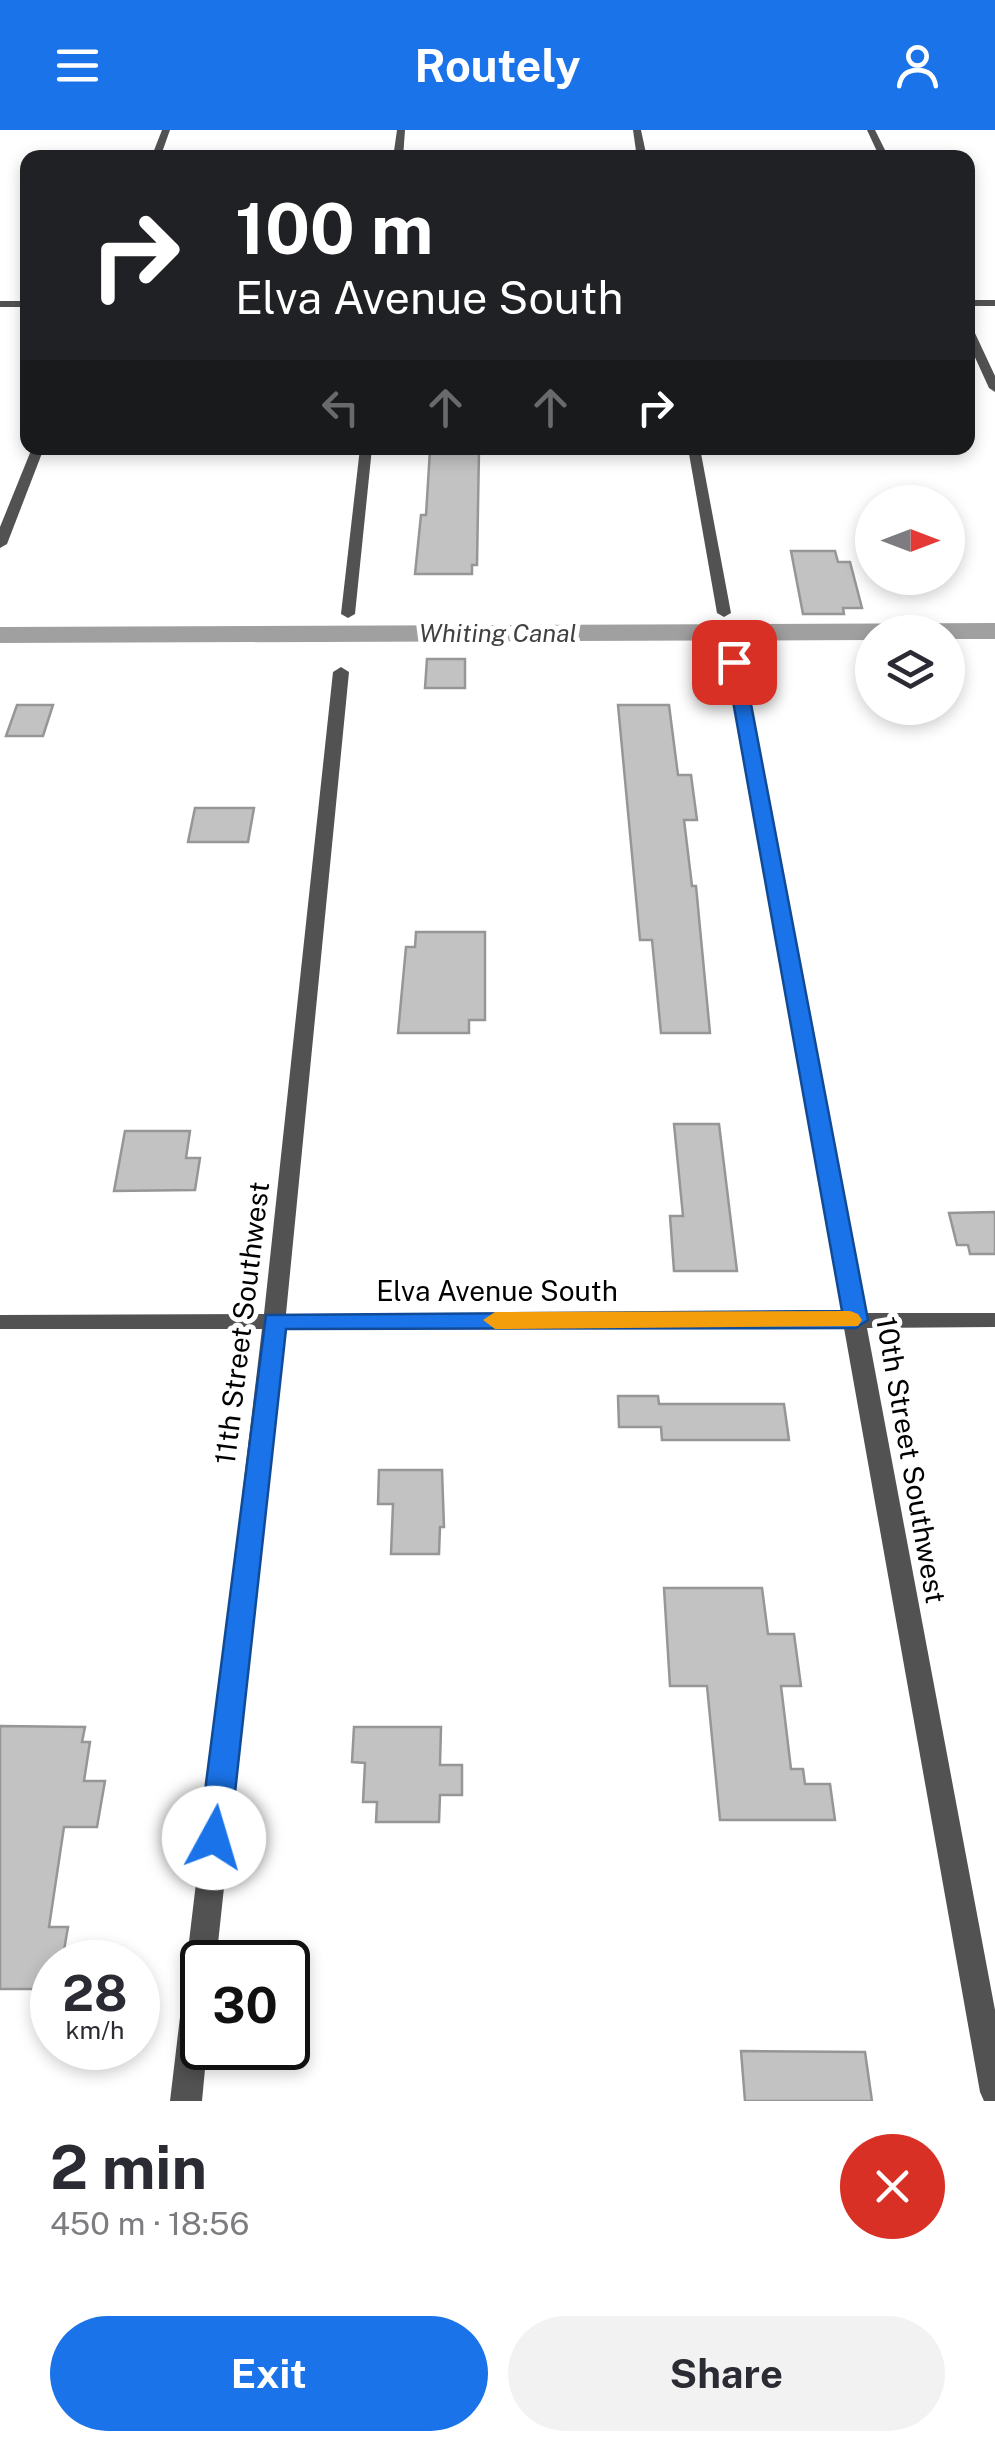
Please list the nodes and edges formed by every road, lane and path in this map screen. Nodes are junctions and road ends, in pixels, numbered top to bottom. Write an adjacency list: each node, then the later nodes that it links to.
1 (975, 346): 2 (street)
2 (995, 388)
3 (35, 455): 6 (street)
4 (365, 455): 8 (street)
5 (695, 455): 7 (street)
6 (0, 544)
7 (724, 613)
8 (348, 614)
9 (734, 662): 11 (street, 10th Street Southwest)
10 (341, 672): 13 (street, 11th Street Southwest)
11 (856, 1320): 12 (street, Elva Avenue South); 13 (street, Elva Avenue South); 15 (street, 10th Street Southwest)
12 (995, 1320)
13 (274, 1321): 14 (street, Elva Avenue South); 16 (street, 11th Street Southwest)
14 (0, 1322)
15 (995, 2092)
16 (186, 2101)

